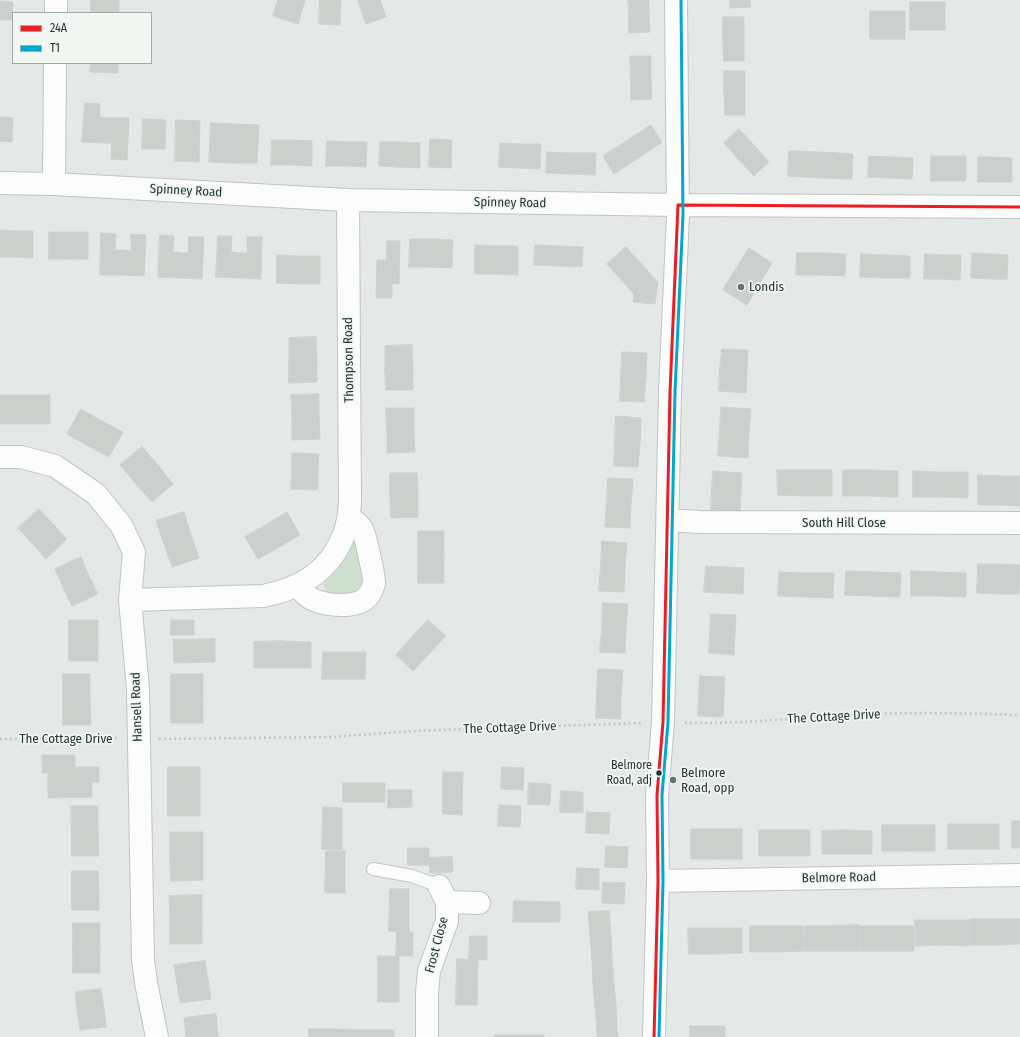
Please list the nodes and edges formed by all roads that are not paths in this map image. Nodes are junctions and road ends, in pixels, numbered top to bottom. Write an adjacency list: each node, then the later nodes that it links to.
1 (56, 0): 3 (street)
2 (676, 0): 8 (street)
3 (56, 12)
4 (55, 64): 6 (street)
5 (0, 183): 6 (street, Spinney Road)
6 (54, 184): 7 (street, Spinney Road)
7 (348, 200): 8 (street, Spinney Road); 11 (street, Thompson Road)
8 (678, 205): 9 (street, Spinney Road); 12 (street)
9 (1020, 207)
10 (0, 457): 15 (street, Hansell Road)
11 (348, 519): 14 (street, Thompson Road); 14 (street)
12 (668, 520): 13 (street, South Hill Close); 18 (street)
13 (1020, 523)
14 (298, 586): 15 (street, Thompson Road)
15 (130, 600): 21 (street, Hansell Road)
16 (373, 869): 19 (lane)
17 (1020, 875): 18 (street, Belmore Road)
18 (658, 881): 23 (street)
19 (443, 894): 20 (street, Frost Close); 22 (street, Frost Close)
20 (485, 904)
21 (157, 1037)
22 (427, 1037)
23 (654, 1037)

